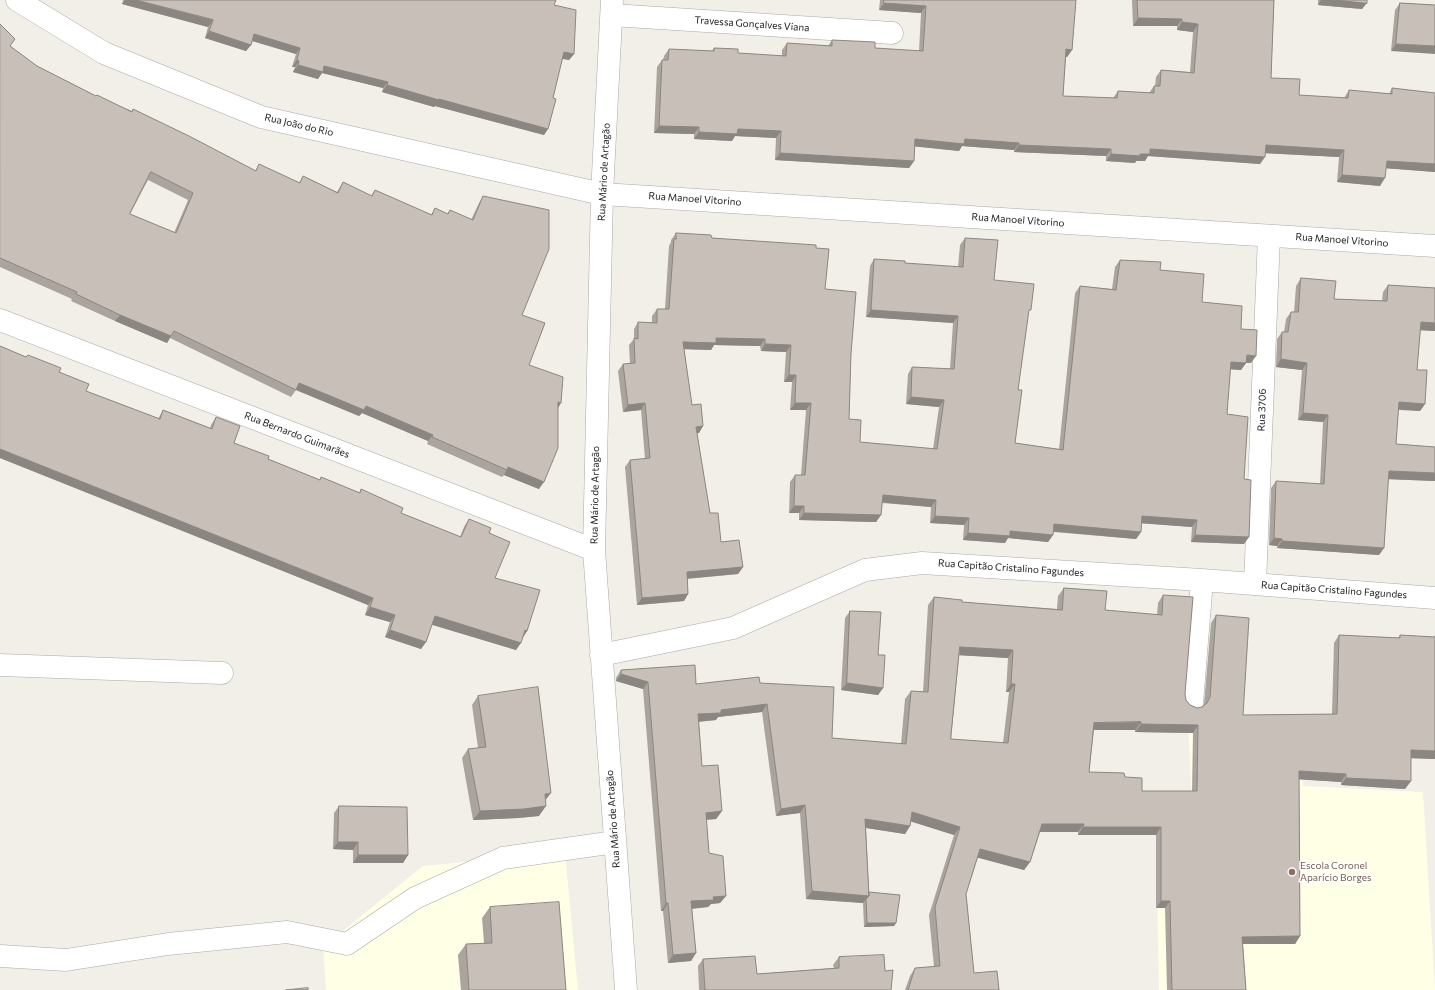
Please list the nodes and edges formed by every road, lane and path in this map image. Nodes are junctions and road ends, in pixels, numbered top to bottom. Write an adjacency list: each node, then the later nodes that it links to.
1 (17, 0): 4 (street, Rua João do Rio)
2 (612, 8): 3 (street, Travessa Gonçalves Viana); 4 (street, Rua Mário de Artagão)
3 (892, 33)
4 (602, 194): 5 (street, Rua Manoel Vitorino); 8 (street, Rua Mário de Artagão)
5 (1269, 236): 6 (street, Rua Manoel Vitorino); 10 (street, Rua 3706)
6 (1435, 246)
7 (0, 320): 8 (street, Rua Bernardo Guimarães)
8 (594, 550): 12 (street, Rua Mário de Artagão)
9 (1202, 580): 10 (street, Rua Capitão Cristalino Fagundes); 12 (street, Rua Capitão Cristalino Fagundes); 15 (street)
10 (1255, 584): 11 (street, Rua Capitão Cristalino Fagundes)
11 (1435, 598)
12 (601, 655): 16 (street, Rua Mário de Artagão)
13 (0, 665): 14 (street)
14 (222, 673)
15 (1192, 703)
16 (615, 842): 17 (street); 18 (street, Rua Mário de Artagão)
17 (0, 956)
18 (626, 990)

